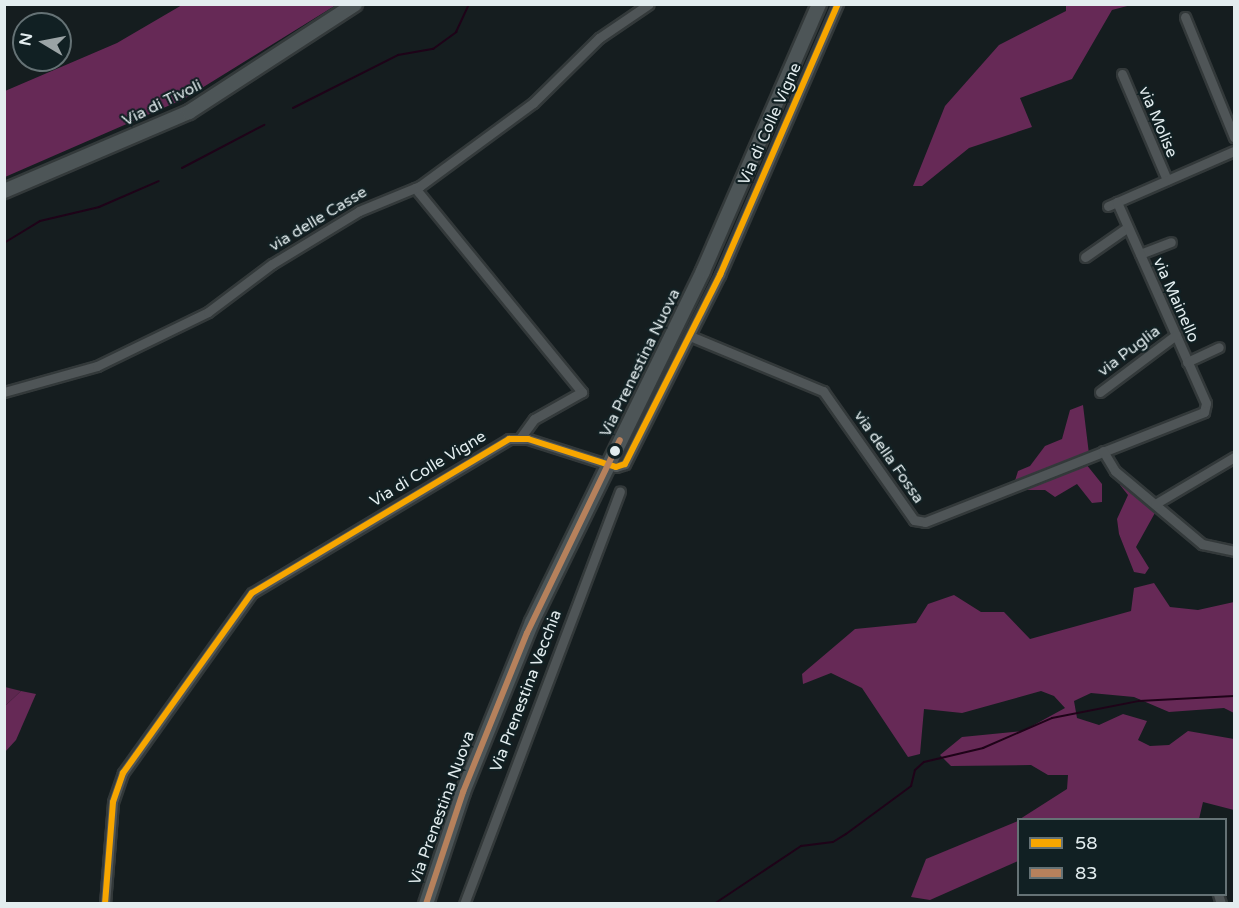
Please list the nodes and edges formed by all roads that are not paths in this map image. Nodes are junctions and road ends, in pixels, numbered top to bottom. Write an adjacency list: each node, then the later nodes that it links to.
1 (355, 4): 11 (main road, Via di Tivoli)
2 (649, 4): 10 (street, via delle Casse)
3 (819, 4): 26 (main road, Via Prenestina Nuova)
4 (838, 4): 17 (street, Via di Colle Vigne)
5 (1185, 17): 7 (street)
6 (1122, 74): 9 (street, via Molise)
7 (1234, 137)
8 (1234, 151): 9 (street, via Mainello)
9 (1167, 180): 12 (street, via Mainello)
10 (415, 188): 20 (street, via delle Casse); 23 (street)
11 (4, 191)
12 (1128, 227): 14 (street, via Mainello); 15 (street)
13 (1171, 242): 14 (street)
14 (1140, 254): 16 (street, via Mainello)
15 (1085, 257)
16 (1176, 335): 19 (street, via Mainello); 21 (street, via Puglia)
17 (690, 336): 24 (street, via della Fossa); 26 (street, Via di Colle Vigne)
18 (1219, 347): 19 (street)
19 (1187, 362): 22 (street, via Mainello)
20 (4, 392)
21 (1100, 392)
22 (1204, 411): 24 (street, via della Fossa)
23 (520, 438): 26 (street); 30 (street, Via di Colle Vigne)
24 (1103, 451): 28 (street)
25 (1234, 457): 28 (street)
26 (608, 464): 31 (main road, Via Prenestina Nuova)
27 (620, 492): 32 (street, Via Prenestina Vecchia)
28 (1155, 504): 29 (street)
29 (1234, 551)
30 (105, 903)
31 (426, 903)
32 (464, 903)

